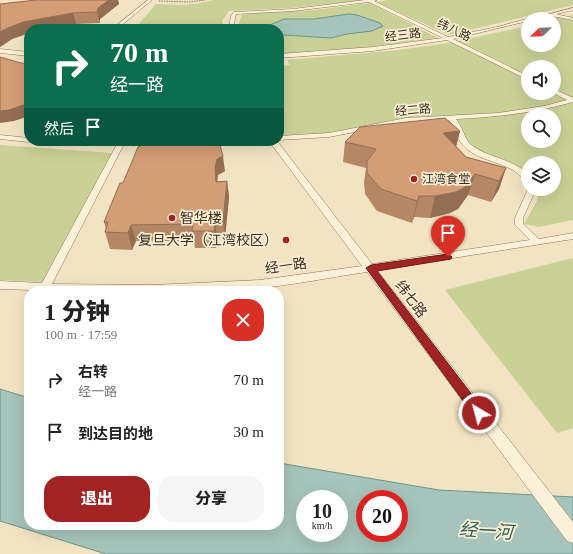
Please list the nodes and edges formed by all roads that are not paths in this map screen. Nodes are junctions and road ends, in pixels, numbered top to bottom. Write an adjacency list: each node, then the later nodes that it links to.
1 (372, 0): 9 (lane); 10 (lane, 纬八路)
2 (149, 1): 8 (lane)
3 (573, 9): 4 (lane)
4 (560, 12)
5 (561, 16): 6 (lane)
6 (573, 19)
7 (521, 22): 10 (lane, 经三路)
8 (120, 24)
9 (232, 24)
10 (448, 39): 13 (lane, 经三路); 14 (lane, 纬八路)
11 (0, 51): 12 (lane)
12 (24, 53)
13 (284, 56)
14 (521, 75)
15 (561, 94): 16 (lane)
16 (573, 100): 17 (lane, 经二路)
17 (451, 118): 19 (lane, 经二路); 23 (lane)
18 (0, 138): 20 (lane)
19 (284, 138)
20 (24, 140)
21 (120, 146): 30 (lane)
22 (277, 146): 27 (lane, 纬七路)
23 (521, 172)
24 (529, 196): 26 (lane)
25 (573, 236): 26 (lane, 经一路)
26 (538, 242): 27 (lane, 经一路)
27 (371, 268): 31 (lane, 经一路); 32 (lane, 纬七路)
28 (0, 285): 29 (lane, 经一路)
29 (24, 286)
30 (46, 286)
31 (217, 286)
32 (573, 536)

